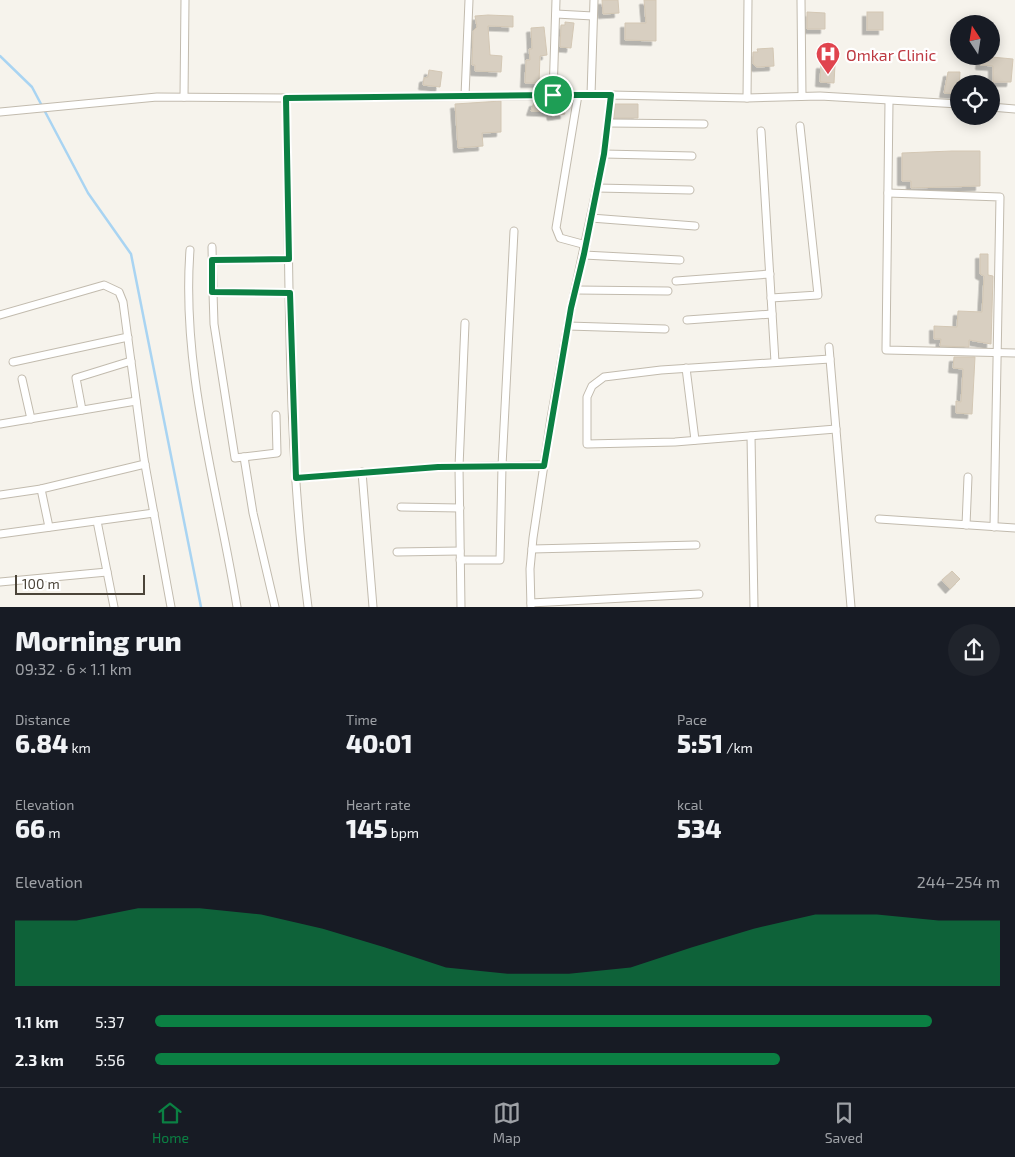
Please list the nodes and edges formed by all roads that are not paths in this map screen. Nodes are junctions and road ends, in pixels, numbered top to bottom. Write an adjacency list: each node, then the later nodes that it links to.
1 (185, 0): 15 (street)
2 (469, 0): 13 (street)
3 (556, 0): 7 (street)
4 (594, 0): 8 (street)
5 (748, 0): 17 (street)
6 (801, 0): 14 (street)
7 (556, 14): 8 (street); 9 (street)
8 (593, 16): 11 (street)
9 (553, 95): 10 (street); 13 (street)
10 (578, 95): 11 (street); 35 (street)
11 (591, 95): 12 (street)
12 (611, 95): 17 (street); 23 (street)
13 (465, 96): 16 (street)
14 (802, 96): 17 (street); 18 (street)
15 (184, 97): 16 (street); 22 (street)
16 (286, 98): 39 (street)
17 (747, 98)
18 (889, 102): 19 (street); 31 (street)
19 (950, 104)
20 (1000, 108): 21 (street)
21 (1015, 109)
22 (0, 112)
23 (608, 123): 24 (street); 27 (street)
24 (704, 124)
25 (800, 126): 48 (street)
26 (761, 131): 42 (street)
27 (604, 154): 28 (street); 29 (street)
28 (692, 156)
29 (597, 188): 30 (street); 32 (street)
30 (690, 190)
31 (888, 193): 57 (street); 57 (street)
32 (591, 218): 33 (street); 35 (street)
33 (695, 226)
34 (514, 231): 75 (street)
35 (586, 245): 38 (street)
36 (212, 247): 40 (street)
37 (190, 250): 104 (street)
38 (584, 254): 41 (street); 44 (street)
39 (289, 259): 40 (street); 47 (street)
40 (212, 260): 46 (street)
41 (680, 260)
42 (770, 274): 43 (street); 48 (street)
43 (676, 281)
44 (576, 290): 45 (street); 53 (street)
45 (668, 291)
46 (212, 292): 47 (street); 73 (street)
47 (290, 293): 79 (street)
48 (771, 298): 49 (street)
49 (772, 314): 51 (street); 62 (street)
50 (0, 315): 55 (street)
51 (687, 320)
52 (465, 323): 77 (street)
53 (568, 326): 54 (street); 76 (street)
54 (665, 329)
55 (128, 337): 60 (street); 61 (street)
56 (829, 347): 59 (street)
57 (997, 352): 58 (street); 90 (street)
58 (1015, 353)
59 (830, 359): 62 (street); 70 (street)
60 (132, 361): 65 (street); 66 (street)
61 (13, 362)
62 (775, 362): 63 (street)
63 (686, 368): 72 (street); 72 (street)
64 (22, 379): 68 (street)
65 (136, 400): 66 (street); 74 (street)
66 (82, 410): 68 (street)
67 (276, 415): 73 (street)
68 (31, 419): 69 (street)
69 (0, 424)
70 (836, 429): 71 (street); 110 (street)
71 (751, 436): 72 (street); 109 (street)
72 (695, 440)
73 (244, 457): 105 (street)
74 (145, 464): 81 (street); 85 (street)
75 (502, 466): 76 (street); 77 (street); 97 (street)
76 (544, 466): 94 (street)
77 (460, 467): 78 (street); 84 (street)
78 (362, 472): 79 (street); 107 (street)
79 (296, 478): 106 (street)
80 (968, 478): 88 (street)
81 (41, 488): 82 (street); 89 (street)
82 (0, 495)
83 (401, 507): 84 (street)
84 (460, 508): 95 (street)
85 (154, 513): 87 (street); 103 (street)
86 (879, 519): 88 (street)
87 (97, 521): 89 (street); 98 (street)
88 (966, 525): 90 (street)
89 (49, 527): 92 (street)
90 (994, 527): 91 (street)
91 (1015, 528)
92 (0, 534)
93 (696, 545): 94 (street)
94 (532, 549): 101 (street)
95 (460, 551): 96 (street); 97 (street)
96 (397, 552)
97 (460, 560): 108 (street)
98 (107, 572): 99 (street); 102 (street)
99 (0, 582)
100 (699, 594): 101 (street)
101 (531, 605)
102 (114, 607)
103 (171, 607)
104 (237, 607)
105 (275, 607)
106 (308, 607)
107 (373, 607)
108 (461, 607)
109 (754, 607)
110 (851, 607)

